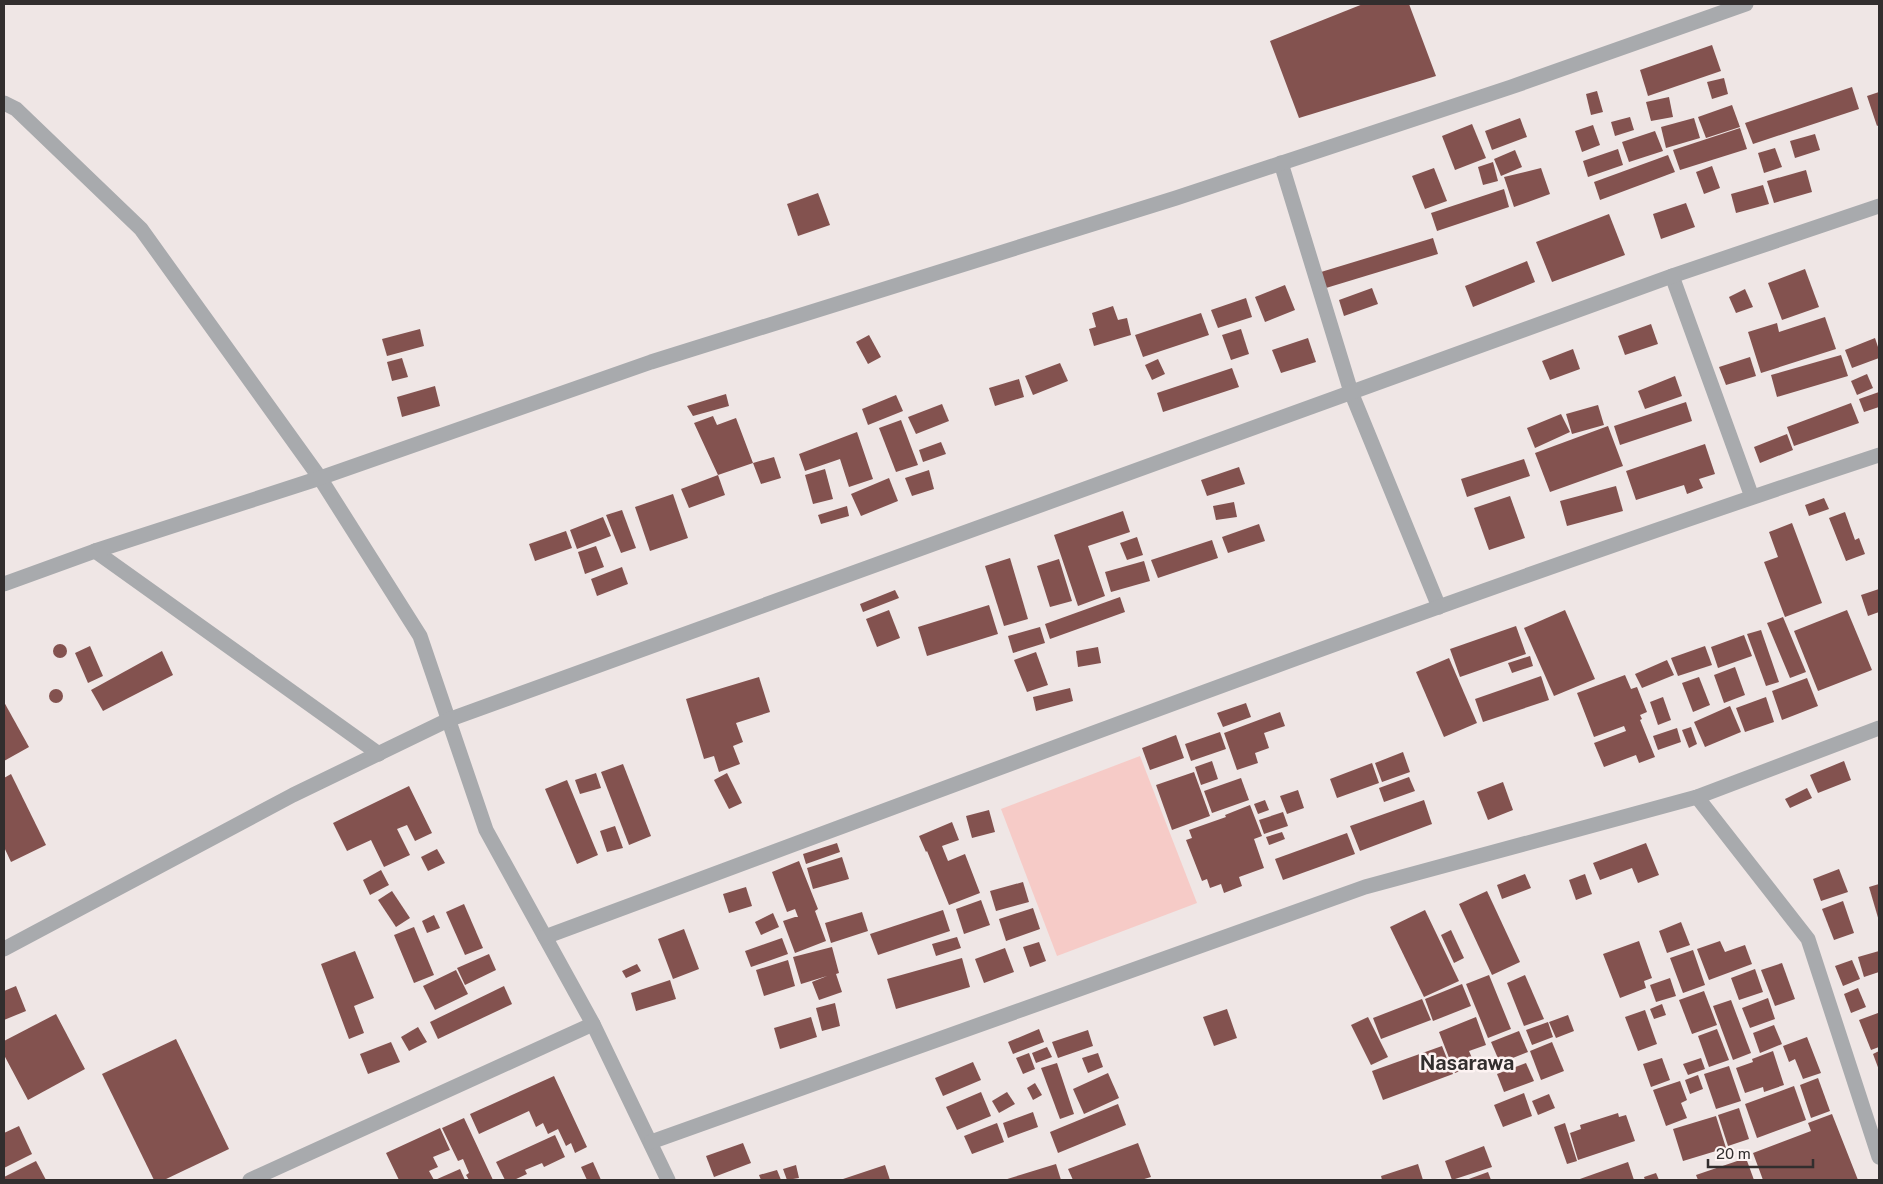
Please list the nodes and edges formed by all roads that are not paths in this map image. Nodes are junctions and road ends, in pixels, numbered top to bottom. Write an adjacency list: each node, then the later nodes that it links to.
1 (1746, 4): 3 (street)
2 (4, 103): 8 (street)
3 (1281, 163): 6 (street); 8 (street)
4 (1879, 206): 5 (street)
5 (1672, 276): 6 (street); 9 (street)
6 (1350, 392): 12 (street); 13 (street)
7 (1879, 455): 9 (street)
8 (320, 478): 10 (street); 13 (street)
9 (1752, 497): 12 (street)
10 (95, 552): 11 (street); 15 (street)
11 (4, 584)
12 (1439, 607): 17 (street)
13 (448, 720): 15 (street); 17 (street)
14 (1879, 728): 16 (street)
15 (379, 754): 18 (street)
16 (1697, 797): 20 (street); 21 (street)
17 (544, 937): 19 (street)
18 (4, 949)
19 (593, 1024): 20 (street); 22 (street)
20 (651, 1142): 24 (street)
21 (1879, 1157)
22 (274, 1175): 23 (street)
23 (250, 1180)
24 (668, 1180)

